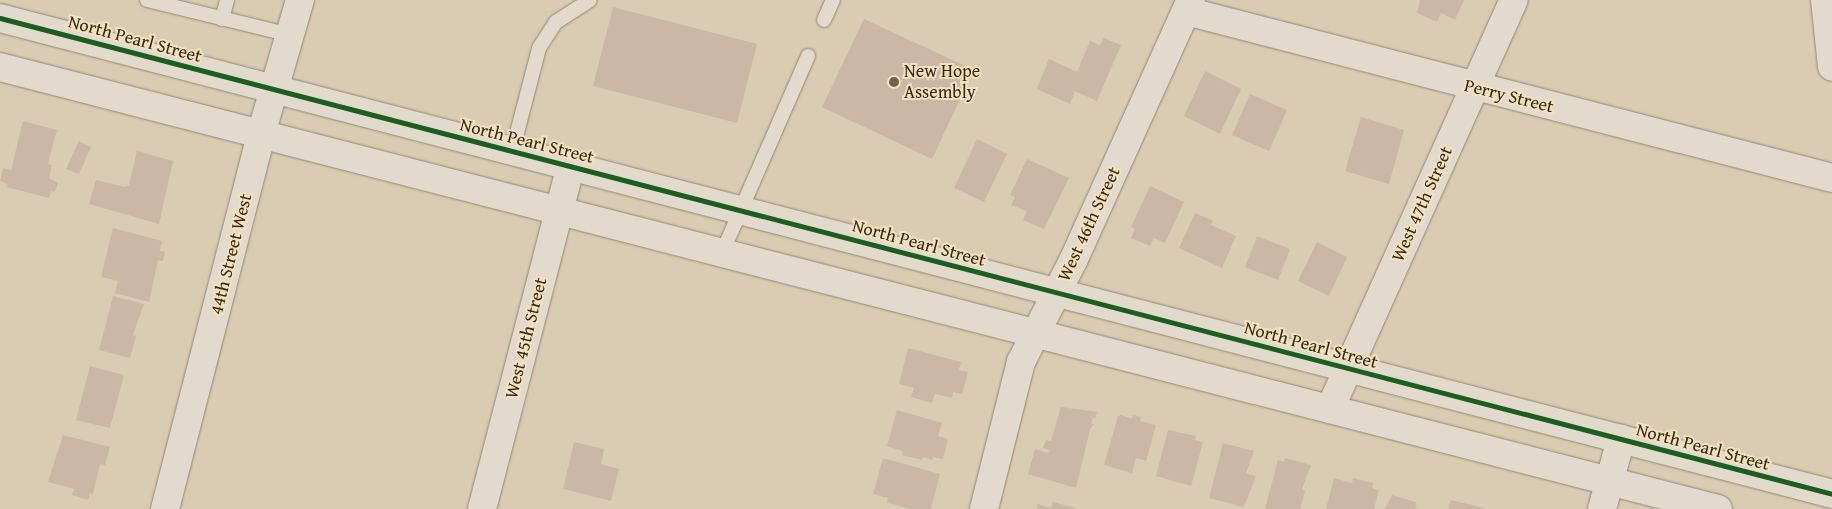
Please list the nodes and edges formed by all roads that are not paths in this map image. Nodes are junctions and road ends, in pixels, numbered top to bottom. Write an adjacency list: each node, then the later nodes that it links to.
1 (148, 0): 10 (lane)
2 (227, 0): 10 (lane)
3 (300, 0): 12 (street, 44th Street West)
4 (590, 0): 19 (lane)
5 (834, 0): 11 (lane)
6 (1514, 0): 16 (street, West 47th Street)
7 (1825, 0): 15 (street)
8 (1189, 6): 16 (street, Perry Street); 25 (street, West 46th Street)
9 (0, 18): 17 (street, North Pearl Street)
10 (222, 18): 12 (lane)
11 (824, 20)
12 (291, 35): 17 (street, 44th Street West)
13 (808, 56): 22 (lane)
14 (0, 66): 18 (street)
15 (1832, 67)
16 (1474, 87): 21 (street, Perry Street); 27 (street, West 47th Street)
17 (274, 89): 18 (street, 44th Street West); 19 (street, North Pearl Street)
18 (261, 134): 23 (street); 32 (street, 44th Street West)
19 (512, 152): 20 (street, North Pearl Street)
20 (571, 166): 22 (street, North Pearl Street); 23 (street, West 45th Street)
21 (1832, 178)
22 (738, 210): 24 (lane); 25 (street, North Pearl Street)
23 (559, 211): 24 (street); 33 (street, West 45th Street)
24 (722, 253): 26 (street)
25 (1057, 293): 26 (street, West 46th Street); 27 (street, North Pearl Street)
26 (1037, 334): 28 (street); 34 (street, West 46th Street)
27 (1348, 369): 28 (street, West 47th Street); 29 (street, North Pearl Street)
28 (1330, 409): 30 (street)
29 (1622, 440): 30 (street); 31 (street, North Pearl Street)
30 (1610, 481): 35 (street); 36 (street)
31 (1832, 494)
32 (165, 509)
33 (482, 509)
34 (984, 509)
35 (1602, 509)
36 (1718, 509)

